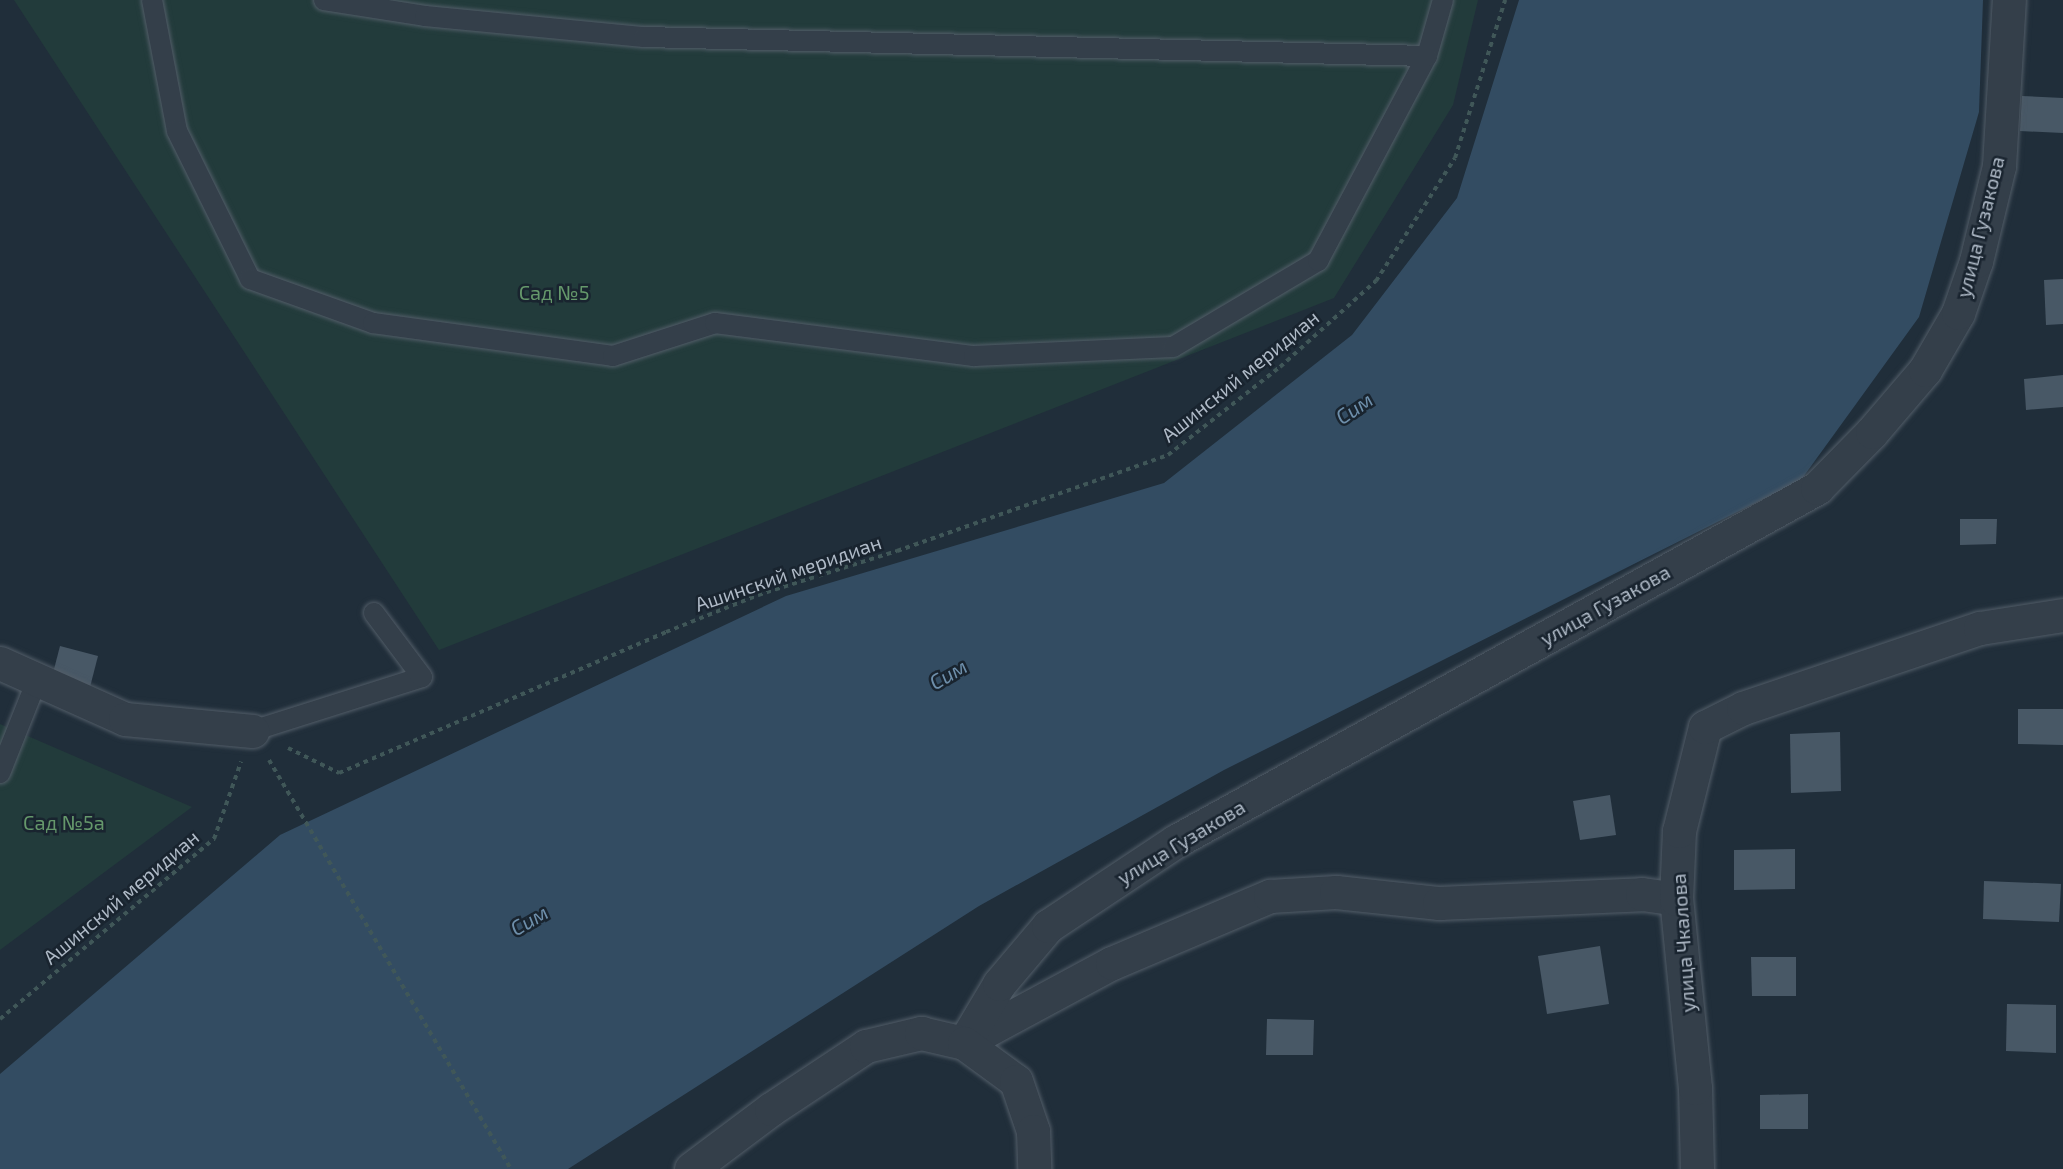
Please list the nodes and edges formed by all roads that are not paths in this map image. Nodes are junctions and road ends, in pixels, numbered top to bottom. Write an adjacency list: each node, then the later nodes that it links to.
1 (152, 0): 5 (lane)
2 (324, 0): 5 (lane)
3 (1443, 0): 5 (lane)
4 (2008, 0): 13 (street, улица Гузакова)
5 (1427, 56)
6 (374, 613): 10 (lane)
7 (2063, 615): 12 (street, улица Чкалова)
8 (0, 663): 9 (street)
9 (37, 680): 10 (street); 11 (lane)
10 (252, 731)
11 (0, 773)
12 (1676, 899): 13 (street); 16 (street, улица Чкалова)
13 (964, 1043): 14 (street); 15 (street)
14 (691, 1169)
15 (1034, 1169)
16 (1697, 1169)

